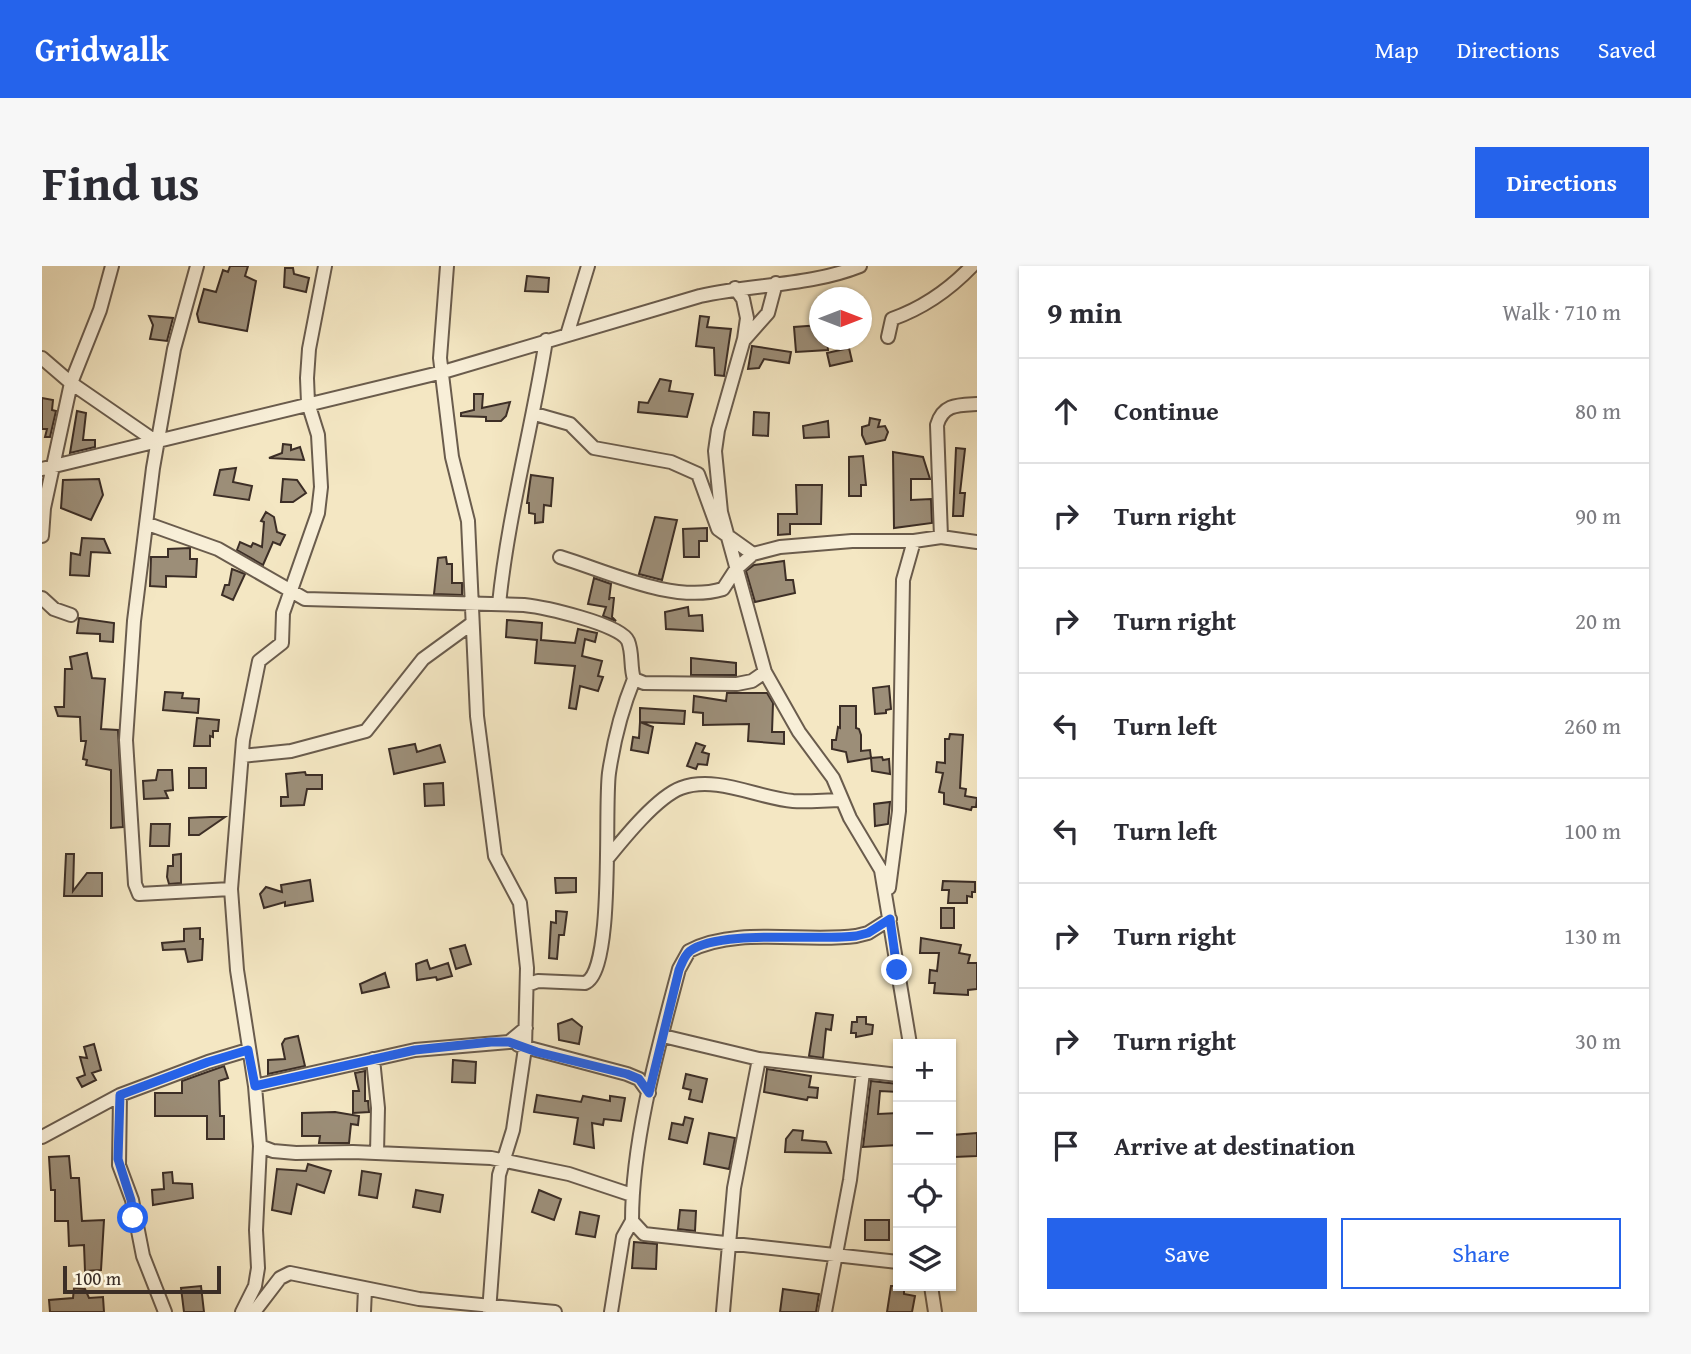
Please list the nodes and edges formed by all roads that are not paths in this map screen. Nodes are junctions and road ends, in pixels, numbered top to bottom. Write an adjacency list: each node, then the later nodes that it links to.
1 (112, 266): 16 (street)
2 (197, 266): 20 (street)
3 (325, 266): 17 (street)
4 (447, 266): 15 (street)
5 (587, 266): 10 (street)
6 (860, 266): 8 (street)
7 (972, 266): 11 (street)
8 (776, 283): 9 (street); 12 (street)
9 (735, 288): 10 (street); 12 (street)
10 (567, 335): 13 (street)
11 (888, 337)
12 (744, 339): 24 (street)
13 (546, 340): 15 (street); 19 (street)
14 (42, 358): 16 (street)
15 (443, 372): 17 (street); 33 (street)
16 (71, 383): 20 (street); 21 (street)
17 (308, 403): 20 (street); 31 (street)
18 (977, 404): 25 (street)
19 (535, 414): 24 (street); 34 (street)
20 (158, 443): 21 (street); 22 (street)
21 (48, 468): 23 (street)
22 (148, 524): 31 (street); 42 (street)
23 (42, 536)
24 (728, 536): 28 (street); 30 (street)
25 (941, 537): 26 (street); 27 (street)
26 (914, 541): 28 (street); 43 (street)
27 (977, 542)
28 (753, 554): 30 (street)
29 (560, 557): 30 (street)
30 (736, 569): 37 (street)
31 (292, 590): 33 (street); 39 (street)
32 (42, 598): 35 (street)
33 (470, 603): 34 (street); 36 (street)
34 (499, 604): 38 (street)
35 (71, 615)
36 (471, 624): 39 (street); 45 (street)
37 (765, 671): 38 (street); 40 (street)
38 (634, 679): 41 (street)
39 (243, 756): 42 (street)
40 (842, 800): 41 (street); 43 (street)
41 (607, 859): 45 (street)
42 (232, 889): 51 (street)
43 (888, 895): 44 (street)
44 (890, 919): 47 (street); 48 (street)
45 (527, 985): 46 (street)
46 (526, 1028): 49 (street); 50 (street)
47 (663, 1036): 53 (street); 57 (street)
48 (909, 1039)
49 (509, 1042): 50 (street); 52 (street)
50 (526, 1048): 57 (street); 62 (street)
51 (248, 1050): 56 (street); 58 (street)
52 (373, 1059): 56 (street); 61 (street)
53 (759, 1059): 54 (street); 65 (street)
54 (863, 1072): 55 (street); 66 (street)
55 (893, 1075)
56 (255, 1086): 60 (street)
57 (649, 1093): 63 (street)
58 (120, 1095): 59 (street); 71 (street)
59 (42, 1137)
60 (260, 1146): 61 (street); 72 (street)
61 (377, 1153): 62 (street)
62 (504, 1160): 63 (street); 70 (street)
63 (632, 1195): 64 (street)
64 (632, 1221): 65 (street); 76 (street)
65 (729, 1242): 66 (street); 77 (street)
66 (834, 1254): 67 (street); 78 (street)
67 (893, 1261)
68 (365, 1289): 70 (street); 73 (street); 74 (street)
69 (932, 1291): 79 (street)
70 (489, 1309): 75 (street)
71 (165, 1312)
72 (242, 1312)
73 (254, 1312)
74 (364, 1312)
75 (555, 1312)
76 (611, 1312)
77 (723, 1312)
78 (825, 1312)
79 (935, 1312)

